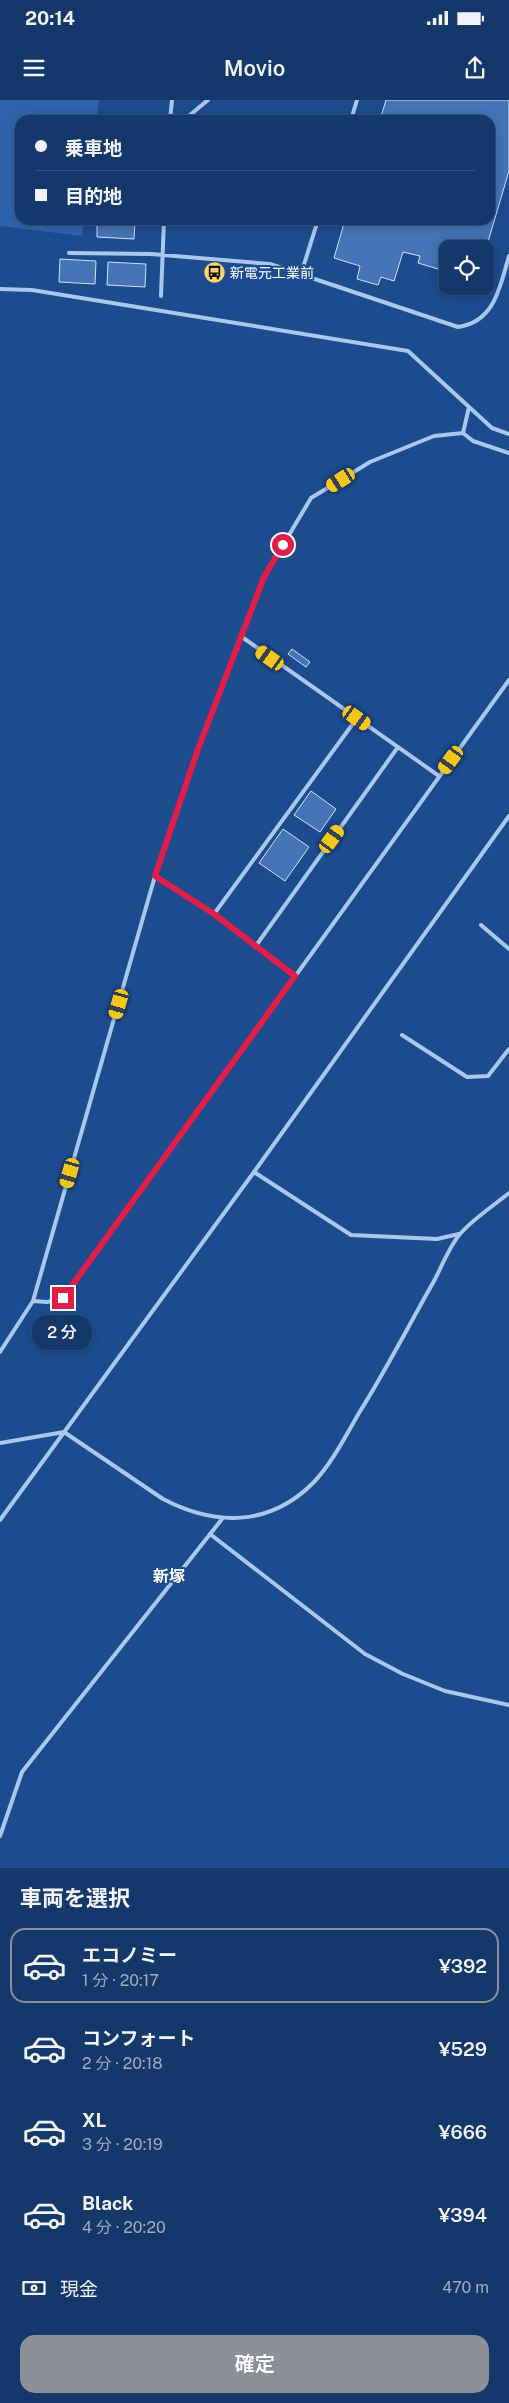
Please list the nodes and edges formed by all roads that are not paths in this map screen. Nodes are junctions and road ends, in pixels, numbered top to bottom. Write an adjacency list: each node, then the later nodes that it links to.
1 (172, 100): 4 (lane)
2 (208, 100): 5 (lane)
3 (357, 100): 6 (lane)
4 (170, 115)
5 (190, 115)
6 (352, 115)
7 (164, 225): 10 (lane)
8 (316, 225): 12 (lane)
9 (69, 253): 10 (lane)
10 (163, 255): 12 (lane); 14 (lane)
11 (509, 256): 12 (lane)
12 (301, 274)
13 (0, 289): 15 (lane)
14 (161, 296)
15 (469, 407): 16 (lane); 17 (lane)
16 (463, 433): 18 (lane); 19 (lane)
17 (509, 434)
18 (509, 453)
19 (242, 637): 21 (lane); 25 (lane)
20 (509, 680): 23 (lane)
21 (357, 718): 22 (lane); 26 (lane)
22 (398, 747): 23 (lane); 28 (lane)
23 (439, 776): 30 (lane)
24 (509, 816): 33 (lane)
25 (155, 876): 26 (lane); 36 (lane)
26 (214, 914): 28 (lane)
27 (481, 925): 29 (lane)
28 (255, 947): 30 (lane)
29 (509, 949)
30 (295, 976): 36 (lane)
31 (402, 1035): 32 (lane)
32 (509, 1049)
33 (254, 1172): 35 (lane); 38 (lane)
34 (509, 1193): 35 (lane)
35 (460, 1234): 40 (lane)
36 (33, 1301): 37 (lane)
37 (0, 1352)
38 (64, 1432): 39 (lane); 40 (lane); 41 (lane)
39 (0, 1443)
40 (222, 1519): 42 (lane)
41 (0, 1520)
42 (210, 1534): 43 (lane); 44 (lane)
43 (509, 1706)
44 (0, 1836)

